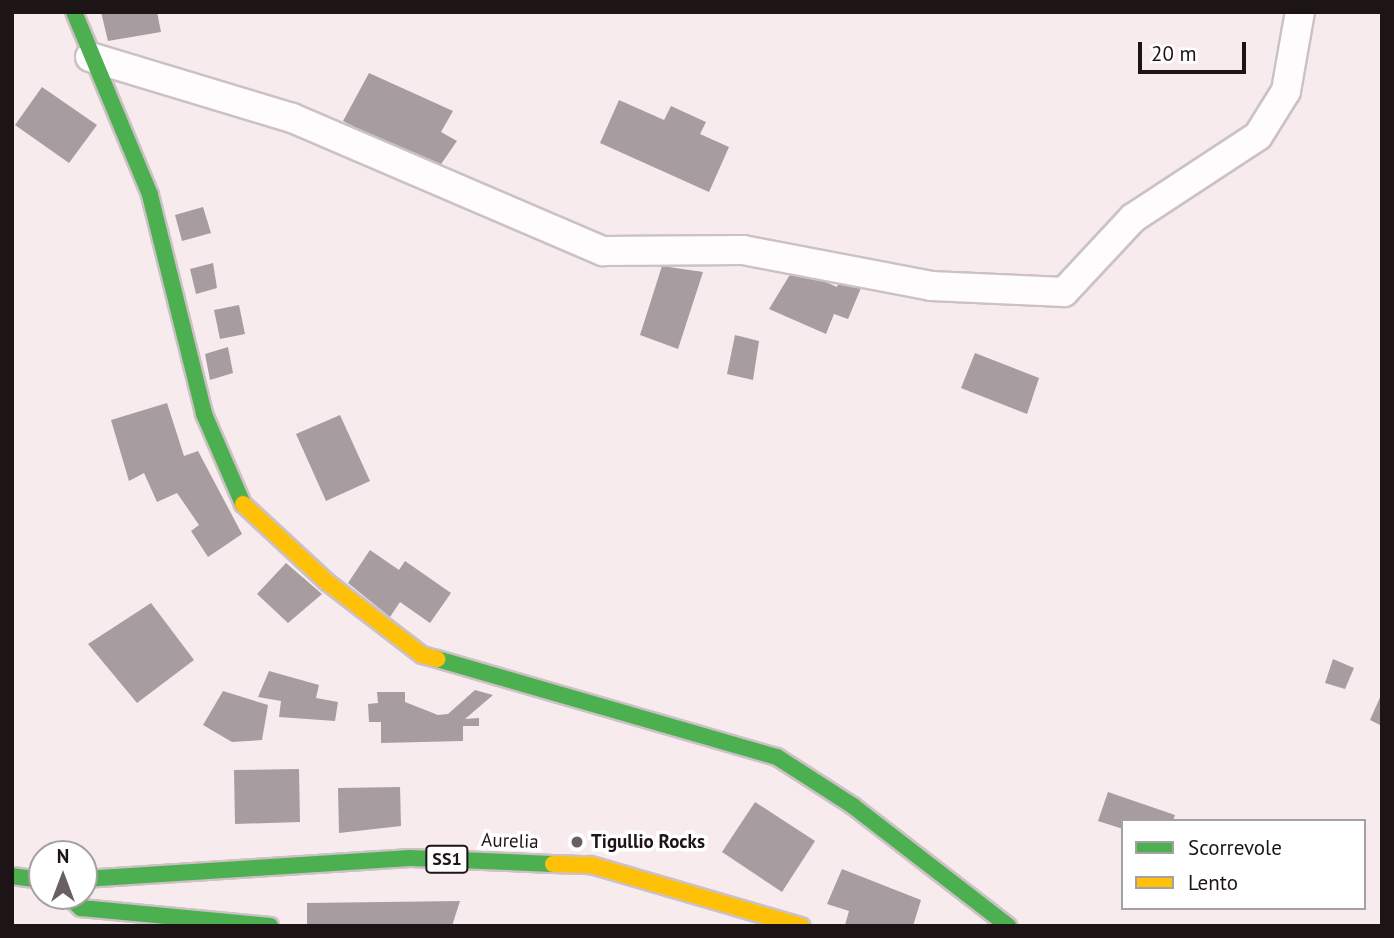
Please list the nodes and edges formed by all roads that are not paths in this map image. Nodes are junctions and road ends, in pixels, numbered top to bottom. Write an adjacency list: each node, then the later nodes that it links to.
1 (74, 12): 3 (street)
2 (1300, 12): 3 (street)
3 (90, 57): 8 (street)
4 (98, 878): 7 (street, Aurelia / SS1)
5 (98, 910): 6 (street)
6 (270, 926)
7 (801, 926)
8 (1008, 926)

